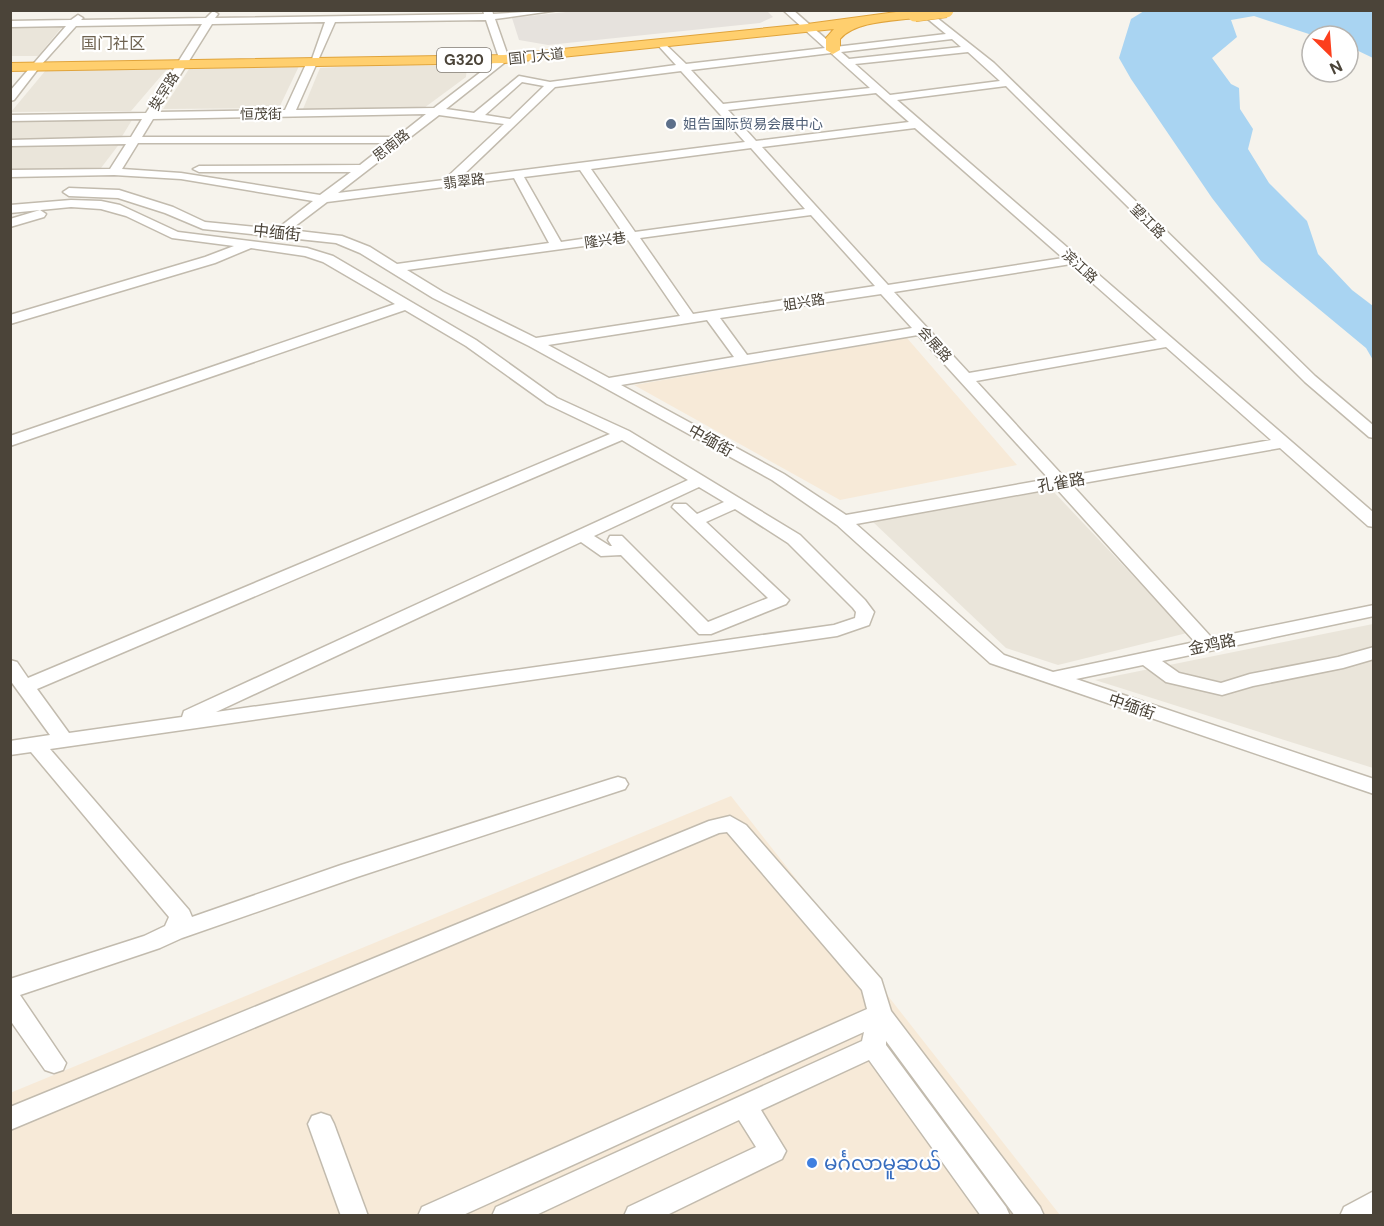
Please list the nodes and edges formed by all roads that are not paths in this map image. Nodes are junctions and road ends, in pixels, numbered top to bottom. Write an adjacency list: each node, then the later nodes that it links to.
1 (84, 10): 12 (street)
2 (215, 10): 11 (street, 奘罕路)
3 (555, 10): 8 (street)
4 (787, 10): 14 (street, 滨江路)
5 (827, 10): 9 (highway)
6 (946, 10): 7 (highway, G320, bridge)
7 (913, 12): 9 (highway, 国门大道 / G320); 15 (street, 望江路)
8 (488, 14): 10 (street); 20 (street)
9 (873, 16): 14 (highway, 国门大道 / G320); 19 (highway)
10 (331, 20): 11 (street); 21 (street)
11 (208, 21): 12 (street); 23 (street, 奘罕路)
12 (74, 23): 13 (street); 27 (street)
13 (10, 24)
14 (804, 26): 16 (highway, 国门大道 / G320); 19 (street, 滨江路); 20 (highway, 国门大道 / G320)
15 (956, 36): 18 (street, 望江路); 19 (street)
16 (661, 43): 20 (highway, 国门大道 / G320); 24 (street, 会展路)
17 (774, 46): 24 (street)
18 (971, 49): 25 (street); 30 (street, 望江路)
19 (833, 50): 24 (street); 25 (street, 滨江路)
20 (503, 57): 21 (highway, 国门大道 / G320); 35 (street, 思南路)
21 (314, 60): 23 (highway, 国门大道 / G320); 41 (street)
22 (642, 61): 24 (street)
23 (183, 62): 27 (highway, 国门大道 / G320); 36 (street, 奘罕路)
24 (678, 62): 29 (street); 34 (street, 会展路)
25 (847, 62): 32 (street, 滨江路)
26 (10, 64): 27 (highway, 国门大道 / G320)
27 (39, 64): 33 (street)
28 (561, 71): 29 (street)
29 (572, 80): 31 (street)
30 (1008, 83): 32 (street); 76 (street, 望江路)
31 (550, 85): 37 (street); 39 (street)
32 (883, 94): 34 (street); 40 (street, 滨江路)
33 (10, 98)
34 (719, 108): 45 (street, 会展路)
35 (435, 111): 37 (street, 恒茂街); 41 (street, 恒茂街); 43 (street, 思南路)
36 (149, 116): 38 (street, 恒茂街); 41 (street, 恒茂街); 42 (street, 奘罕路)
37 (476, 117): 39 (street, 恒茂街)
38 (11, 118)
39 (511, 122): 51 (street)
40 (917, 124): 45 (street, 翡翠路); 62 (street, 滨江路)
41 (283, 137): 42 (street); 43 (street); 47 (street); 48 (street)
42 (134, 140): 44 (street); 48 (street, 奘罕路)
43 (398, 140): 47 (street, 思南路)
44 (10, 143)
45 (753, 144): 46 (street, 翡翠路); 56 (street, 会展路)
46 (583, 166): 50 (street, 翡翠路); 59 (street)
47 (362, 168): 53 (street, 思南路)
48 (114, 172): 49 (street, 翡翠路); 53 (street, 翡翠路)
49 (10, 174)
50 (517, 174): 51 (street, 翡翠路); 61 (street)
51 (448, 183): 53 (street, 翡翠路)
52 (10, 198): 58 (street, 中缅街)
53 (322, 199): 58 (street, 思南路)
54 (66, 204): 55 (street); 57 (street); 60 (street)
55 (10, 208)
56 (814, 211): 59 (street, 隆兴巷); 64 (street, 会展路)
57 (10, 223)
58 (279, 233): 63 (street, 中缅街)
59 (631, 236): 61 (street, 隆兴巷); 67 (street)
60 (251, 245): 65 (street); 68 (street)
61 (557, 246): 63 (street, 隆兴巷)
62 (1073, 260): 64 (street, 姐兴路); 71 (street, 滨江路)
63 (395, 268): 70 (street, 中缅街)
64 (885, 289): 66 (street, 姐兴路); 69 (street, 会展路)
65 (406, 305): 75 (street); 77 (street)
66 (711, 316): 67 (street, 姐兴路); 72 (street)
67 (688, 319): 70 (street, 姐兴路)
68 (10, 320)
69 (921, 330): 72 (street); 73 (street, 会展路)
70 (534, 343): 74 (street, 中缅街)
71 (1167, 343): 73 (street); 78 (street, 滨江路)
72 (743, 360): 74 (street)
73 (965, 378): 80 (street, 会展路)
74 (607, 383): 84 (street, 中缅街)
75 (624, 434): 79 (street); 93 (street)
76 (1374, 434)
77 (10, 441)
78 (1280, 443): 80 (street, 孔雀路); 85 (street, 滨江路)
79 (701, 480): 81 (street); 86 (street)
80 (1060, 482): 84 (street, 孔雀路); 88 (street, 会展路)
81 (736, 504): 83 (street); 94 (street)
82 (680, 507): 83 (street)
83 (696, 520): 86 (street)
84 (843, 521): 92 (street, 中缅街)
85 (1374, 522)
86 (580, 534): 94 (street)
87 (1374, 610): 88 (street, 金鸡路)
88 (1208, 645): 90 (street, 金鸡路)
89 (1374, 653): 90 (street)
90 (1146, 658): 92 (street, 金鸡路)
91 (10, 666): 93 (street)
92 (1050, 678): 99 (street, 中缅街)
93 (26, 686): 95 (street)
94 (175, 724): 95 (street)
95 (64, 740): 96 (street)
96 (35, 744): 97 (street); 100 (street)
97 (10, 748)
98 (618, 784): 100 (street)
99 (1374, 787)
100 (174, 932): 101 (street)
101 (10, 989)
102 (10, 1000): 105 (street)
103 (880, 1014): 104 (street); 107 (street); 111 (street); 115 (street)
104 (873, 1047): 106 (street); 114 (street)
105 (54, 1063)
106 (744, 1106): 112 (street); 113 (street)
107 (10, 1119)
108 (321, 1124): 110 (street)
109 (1374, 1203): 116 (street)
110 (355, 1215)
111 (431, 1215)
112 (505, 1215)
113 (637, 1215)
114 (997, 1215)
115 (1031, 1215)
116 (1353, 1215)

